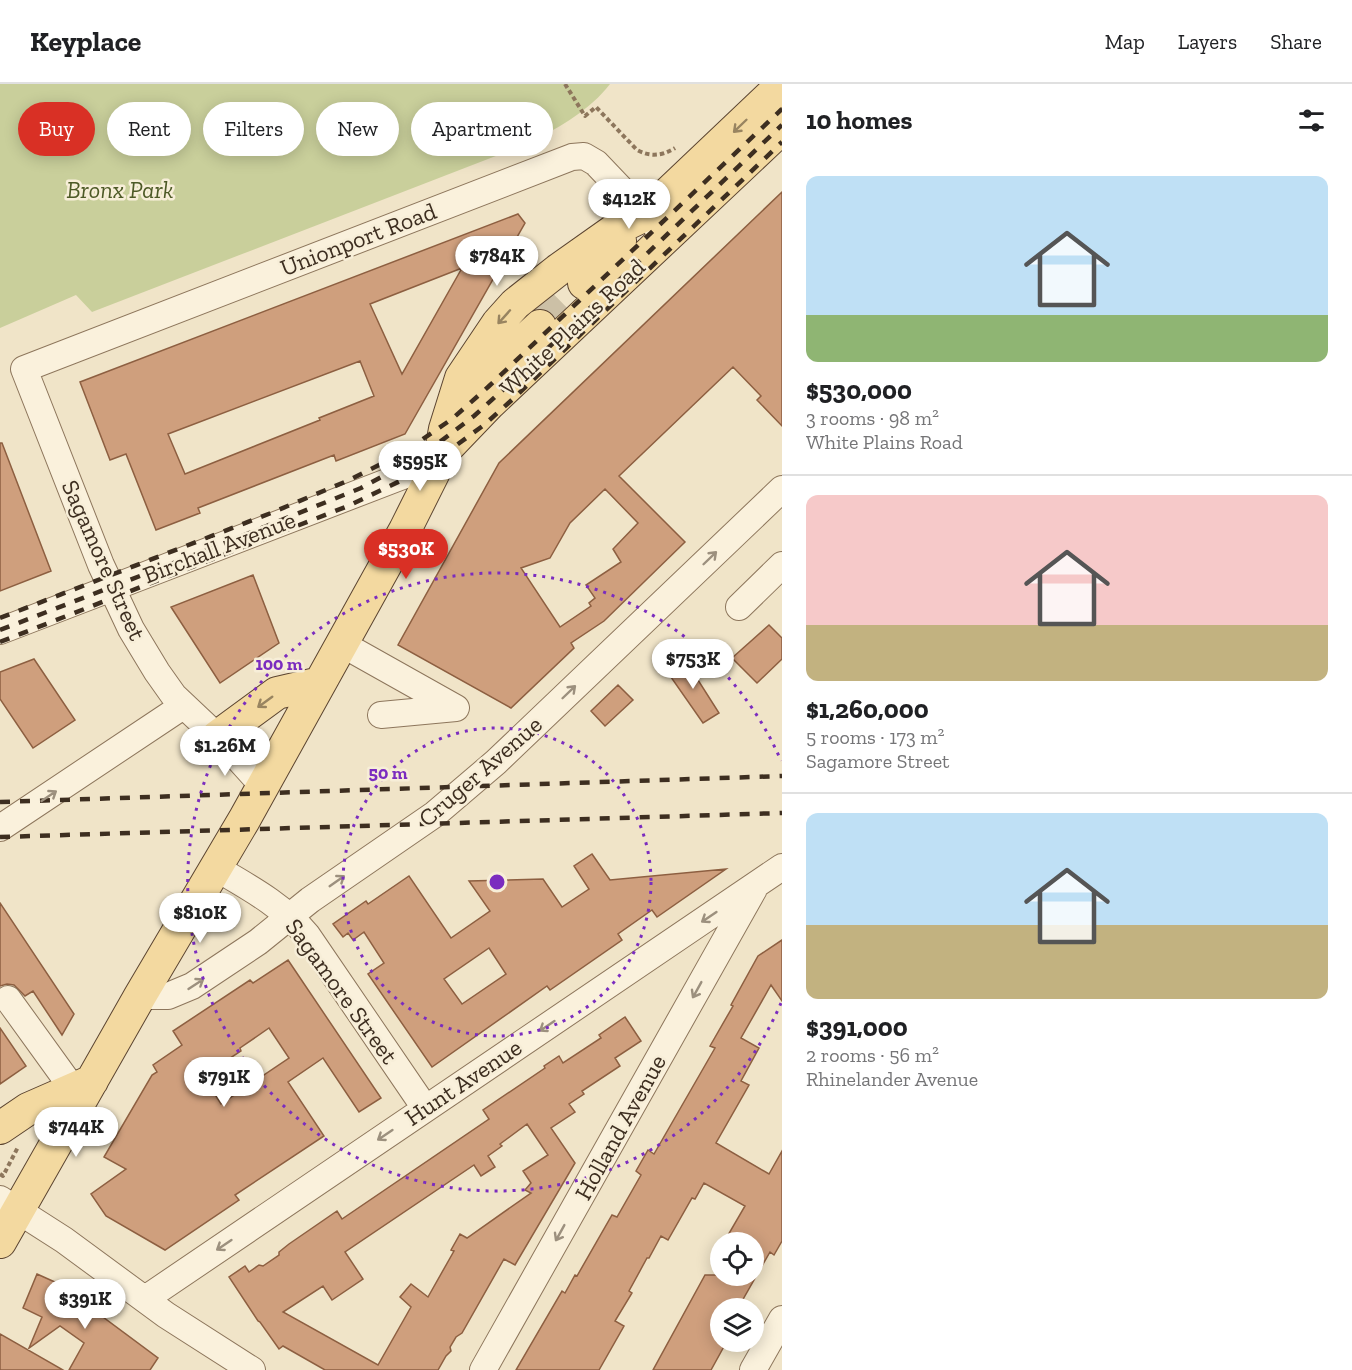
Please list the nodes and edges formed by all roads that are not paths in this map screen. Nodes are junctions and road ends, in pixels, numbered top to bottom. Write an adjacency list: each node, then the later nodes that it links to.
1 (782, 85): 3 (main road, White Plains Road, one-way to 3)
2 (782, 128): 3 (main road, White Plains Road)
3 (649, 225): 4 (main road, White Plains Road); 6 (street, Unionport Road); 7 (main road, White Plains Road); 7 (main road, White Plains Road, one-way to 7)
4 (584, 282)
5 (540, 326): 7 (main road, White Plains Road)
6 (24, 369): 10 (street, Sagamore Street)
7 (442, 448): 10 (street, Birchall Avenue); 13 (main road, White Plains Road)
8 (782, 489): 23 (street, Cruger Avenue, one-way to 8)
9 (782, 565): 11 (street)
10 (111, 588): 12 (street, Birchall Avenue); 15 (street, Sagamore Street)
11 (739, 608)
12 (0, 631)
13 (342, 644): 14 (main road, White Plains Road); 16 (street)
14 (320, 683): 17 (main road, one-way to 17); 18 (main road, White Plains Road)
15 (183, 706): 17 (street, Sagamore Street); 19 (street, one-way to 15)
16 (381, 715)
17 (217, 737): 18 (street, Sagamore Street)
18 (263, 786): 21 (main road, White Plains Road)
19 (0, 828)
20 (782, 867): 22 (street, Hunt Avenue)
21 (216, 868): 23 (street, Sagamore Street); 24 (main road, White Plains Road)
22 (757, 884): 27 (street, Hunt Avenue, one-way to 27); 35 (street, Holland Avenue, one-way to 35)
23 (291, 917): 24 (street, Cruger Avenue, one-way to 23); 27 (street, Sagamore Street)
24 (140, 996): 26 (main road, White Plains Road)
25 (8, 999): 26 (street)
26 (82, 1085): 28 (main road); 29 (main road, White Plains Road)
27 (425, 1108): 31 (street, Hunt Avenue, one-way to 31)
28 (0, 1128)
29 (9, 1205): 30 (main road, White Plains Road); 31 (street)
30 (0, 1242)
31 (145, 1299): 33 (street)
32 (782, 1319): 36 (street)
33 (217, 1361): 34 (street)
34 (252, 1370)
35 (483, 1370)
36 (753, 1370)

